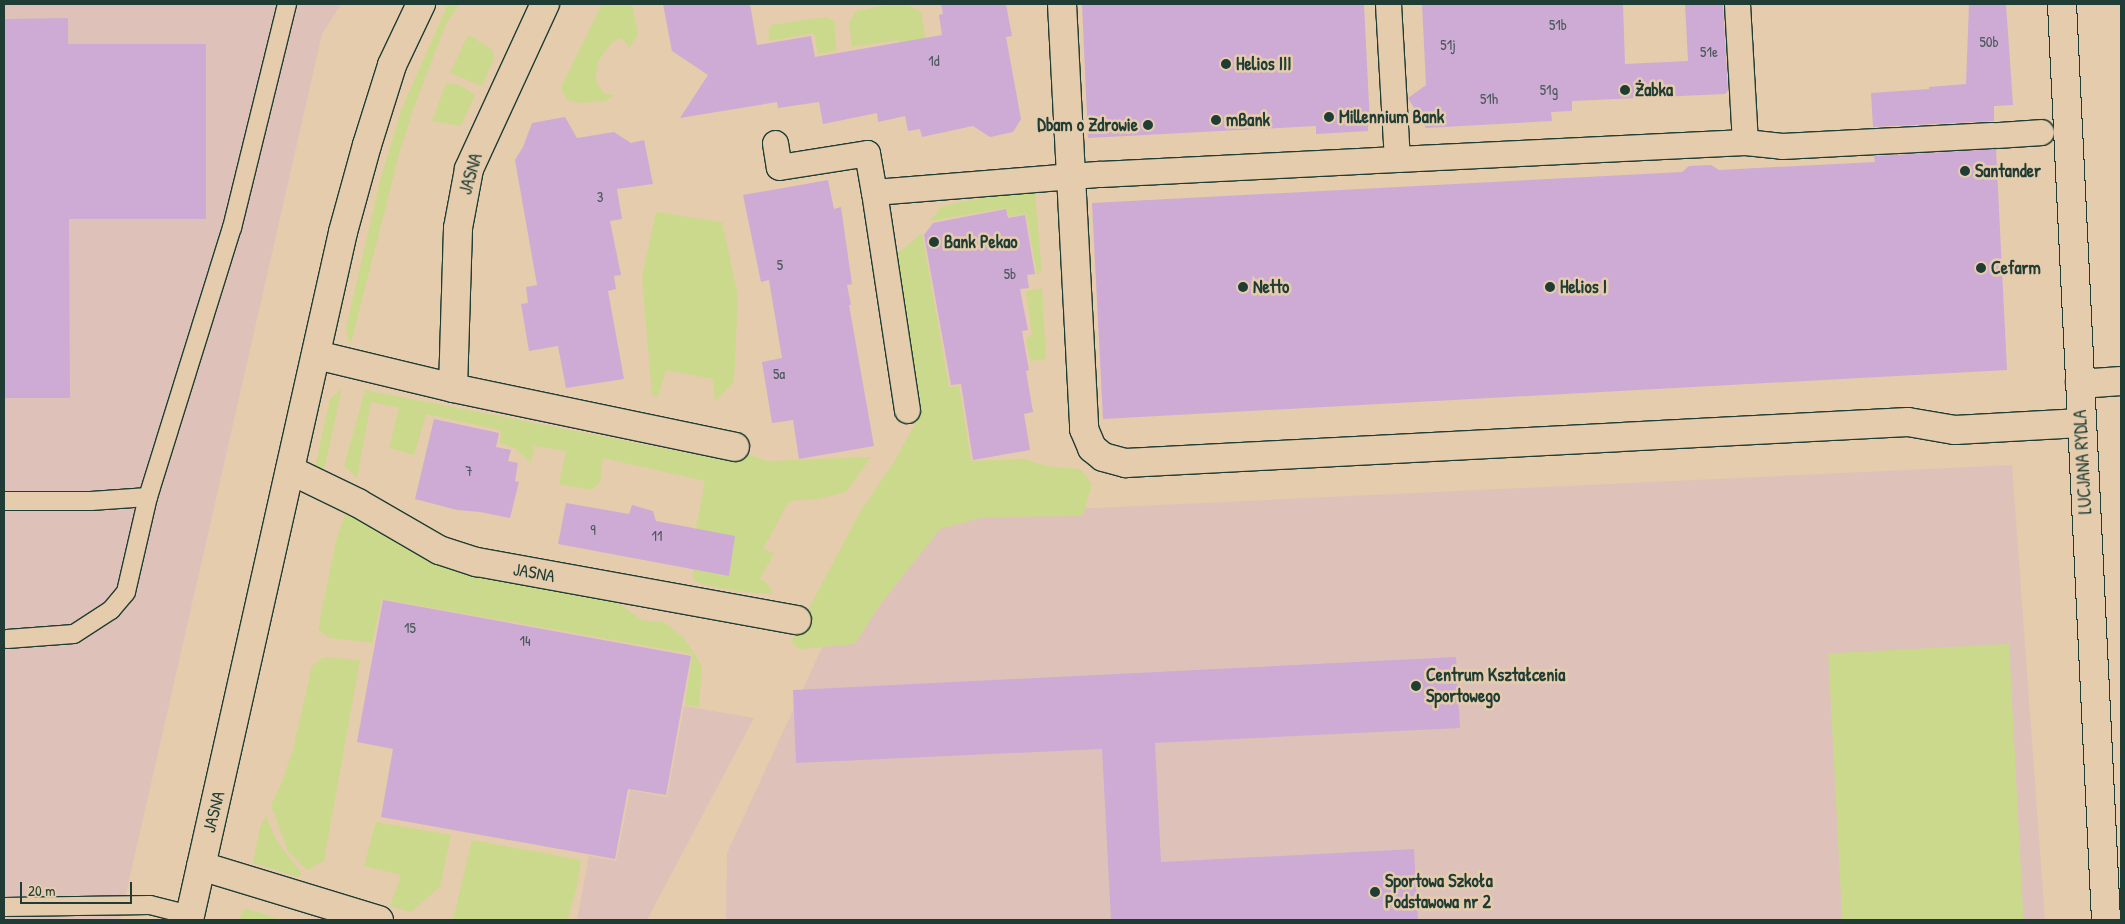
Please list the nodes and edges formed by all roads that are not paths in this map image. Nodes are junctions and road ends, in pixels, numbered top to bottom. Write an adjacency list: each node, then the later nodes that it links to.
1 (421, 4): 14 (street, JASNA)
2 (545, 4): 17 (street, JASNA)
3 (1062, 4): 12 (street)
4 (1388, 4): 11 (street)
5 (1738, 4): 9 (street)
6 (2062, 4): 16 (street, LUCJANA RYDLA)
7 (286, 8): 22 (lane)
8 (2042, 132): 9 (street)
9 (1745, 142): 11 (street)
10 (775, 143): 13 (street)
11 (1397, 159): 12 (street)
12 (1073, 176): 13 (street); 19 (street)
13 (874, 192): 18 (street)
14 (316, 355): 17 (street); 21 (street, JASNA)
15 (2121, 381): 16 (street)
16 (2080, 384): 19 (street, LUCJANA RYDLA)
17 (453, 388): 20 (street)
18 (907, 410)
19 (2081, 423): 30 (street, LUCJANA RYDLA)
20 (735, 447)
21 (290, 470): 24 (street, JASNA); 26 (street, JASNA)
22 (148, 497): 23 (lane); 25 (lane)
23 (4, 501)
24 (797, 620)
25 (7, 639)
26 (201, 866): 28 (street, JASNA); 29 (street)
27 (4, 907): 28 (lane)
28 (190, 918)
29 (379, 920)
30 (2106, 920)

